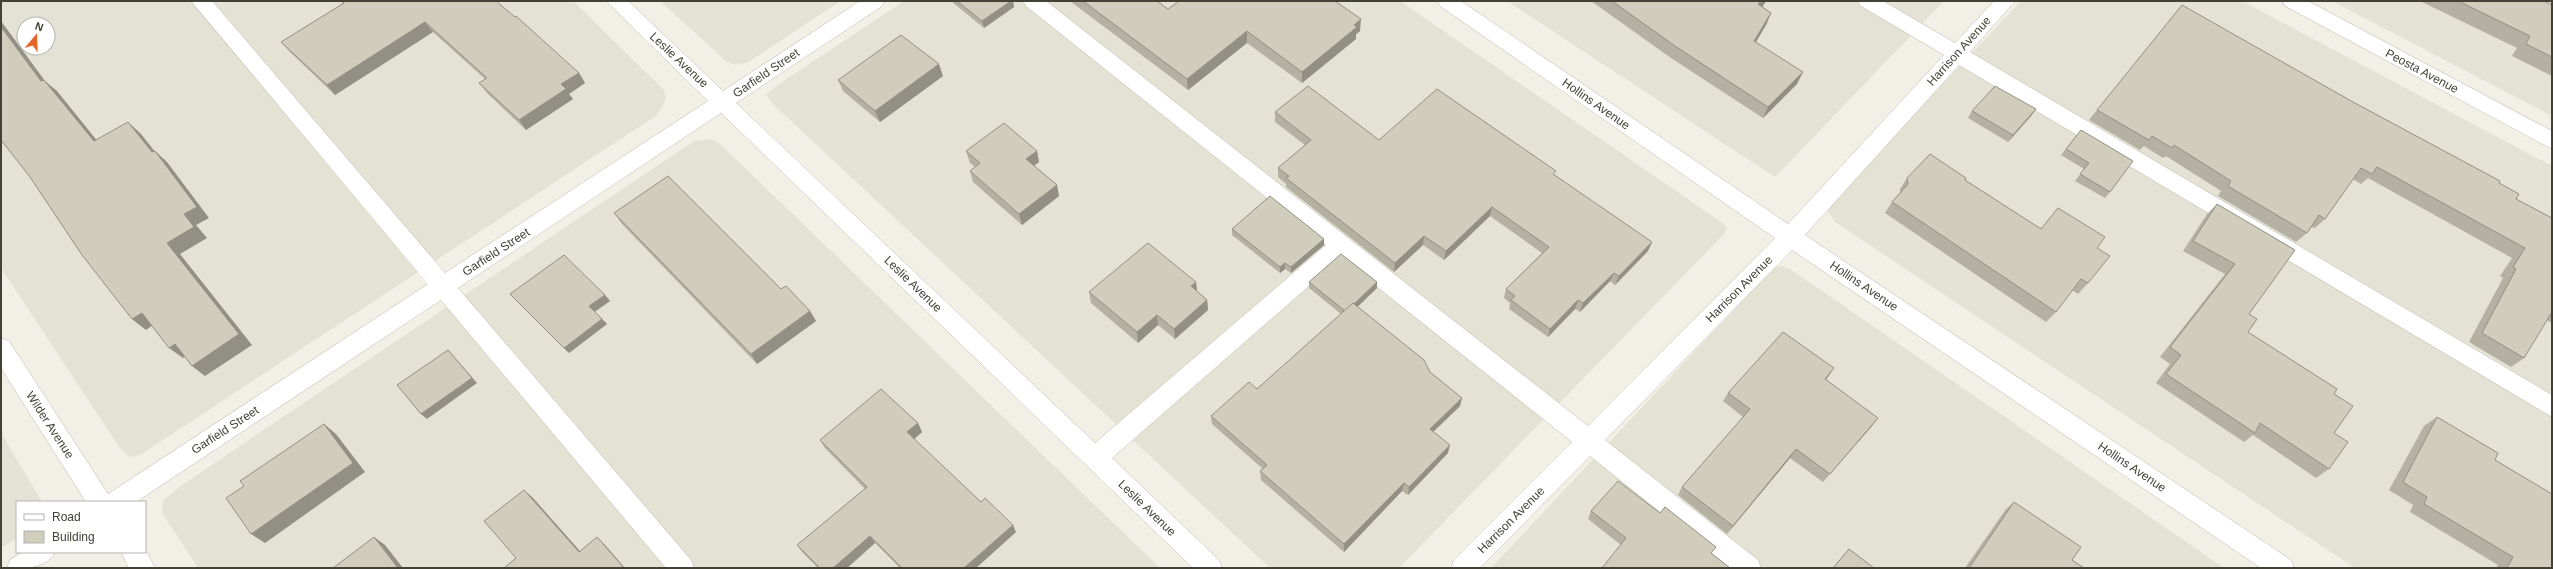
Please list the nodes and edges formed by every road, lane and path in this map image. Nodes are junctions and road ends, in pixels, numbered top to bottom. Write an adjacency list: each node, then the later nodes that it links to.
1 (201, 1): 14 (street)
2 (616, 1): 10 (street, Leslie Avenue)
3 (875, 1): 10 (street, Garfield Street)
4 (1033, 1): 13 (street)
5 (1447, 1): 12 (street, Hollins Avenue)
6 (1868, 1): 9 (street)
7 (2005, 1): 9 (street, Harrison Avenue)
8 (2292, 1): 11 (street, Peosta Avenue)
9 (1957, 54): 12 (street, Harrison Avenue); 16 (street)
10 (723, 102): 14 (street, Garfield Street); 18 (street, Leslie Avenue)
11 (2552, 141)
12 (1790, 237): 17 (street, Harrison Avenue); 29 (street, Hollins Avenue)
13 (1341, 245): 17 (street); 18 (street)
14 (443, 286): 20 (street, Garfield Street); 25 (street)
15 (1, 348): 19 (street, Wilder Avenue)
16 (2552, 407)
17 (1588, 441): 27 (street, Harrison Avenue); 28 (street)
18 (1095, 458): 26 (street, Leslie Avenue)
19 (99, 501)
20 (118, 501)
21 (42, 553): 23 (street)
22 (134, 553): 24 (street)
23 (19, 568)
24 (143, 568)
25 (682, 568)
26 (1210, 568)
27 (1463, 568)
28 (1749, 568)
29 (2282, 568)

